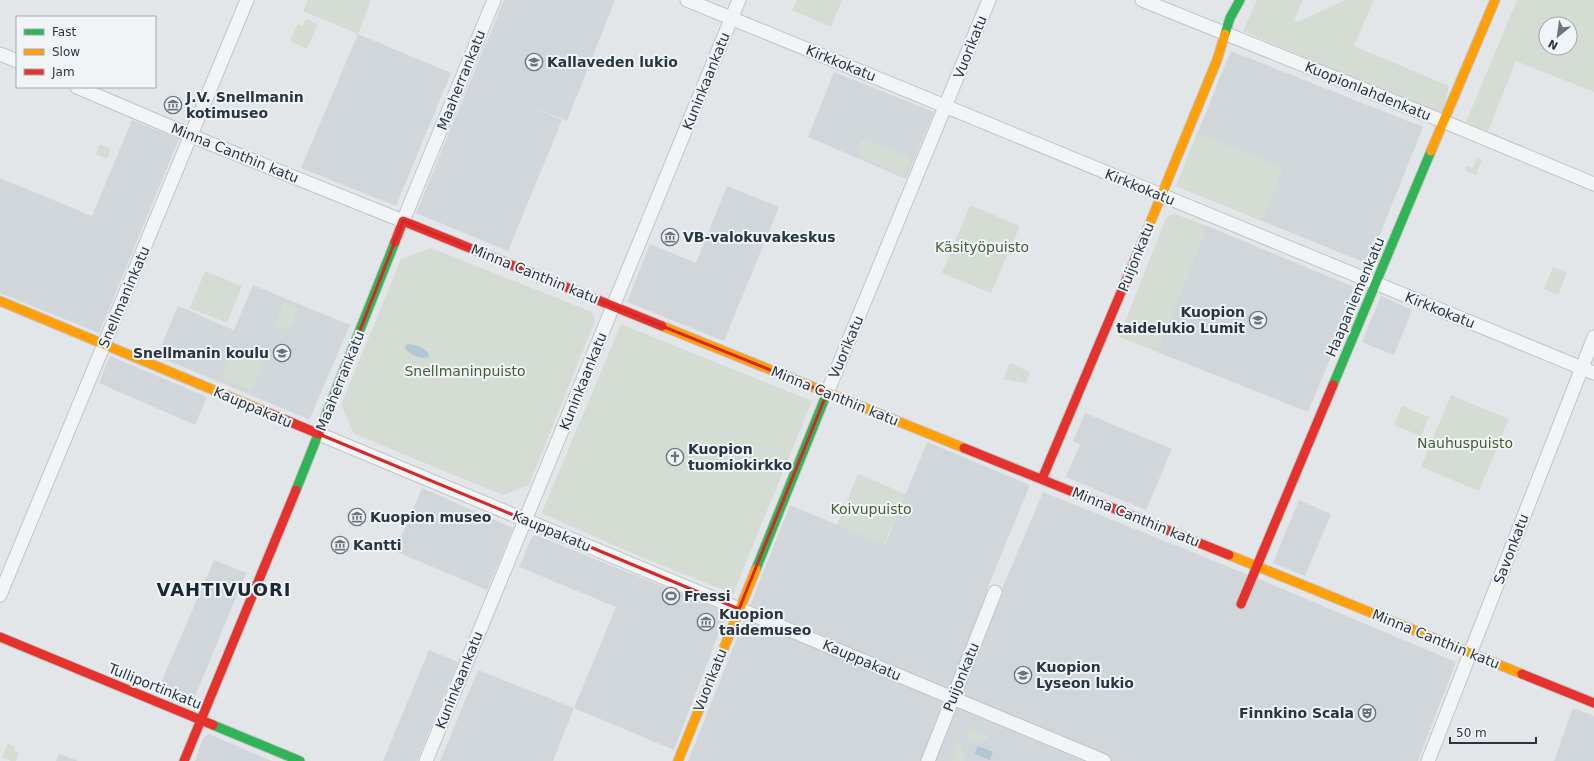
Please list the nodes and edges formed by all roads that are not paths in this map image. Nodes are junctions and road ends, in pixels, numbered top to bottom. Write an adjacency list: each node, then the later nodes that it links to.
1 (247, 0): 16 (street, Snellmaninkatu)
2 (494, 0): 19 (street, Maaherrankatu)
3 (687, 0): 9 (street, Kirkkokatu)
4 (739, 0): 9 (street, Kuninkaankatu)
5 (989, 0): 14 (street, Vuorikatu)
6 (1142, 0): 10 (street, Kuopionlahdenkatu)
7 (1240, 0): 10 (main road, Puijonkatu)
8 (1495, 0): 15 (main road, Haapaniemenkatu)
9 (732, 19): 14 (street, Kirkkokatu); 22 (street, Kuninkaankatu)
10 (1225, 34): 15 (street, Kuopionlahdenkatu); 18 (main road, Puijonkatu)
11 (0, 54): 12 (street)
12 (16, 61)
13 (79, 88): 16 (street, Minna Canthin katu)
14 (946, 106): 18 (street, Kirkkokatu); 26 (street, Vuorikatu)
15 (1445, 122): 17 (street, Kuopionlahdenkatu); 20 (main road, Haapaniemenkatu)
16 (191, 135): 19 (street, Minna Canthin katu); 24 (street, Snellmaninkatu)
17 (1594, 184)
18 (1161, 195): 20 (street, Kirkkokatu); 28 (main road, Puijonkatu)
19 (403, 221): 22 (main road, Minna Canthin katu); 27 (main road, Maaherrankatu)
20 (1376, 283): 25 (street, Kirkkokatu); 30 (main road, Haapaniemenkatu)
21 (0, 301): 24 (main road, Kauppakatu)
22 (614, 306): 26 (main road, Minna Canthin katu); 29 (street, Kuninkaankatu)
23 (1594, 337): 25 (street, Savonkatu)
24 (104, 344): 27 (main road, Kauppakatu); 32 (street, Snellmaninkatu)
25 (1588, 370): 36 (street, Savonkatu)
26 (827, 393): 28 (main road, Minna Canthin katu); 34 (main road, Vuorikatu)
27 (319, 434): 29 (street, Kauppakatu); 39 (main road, Maaherrankatu)
28 (1042, 479): 30 (main road, Minna Canthin katu)
29 (525, 520): 34 (street, Kauppakatu); 42 (street, Kuninkaankatu)
30 (1256, 566): 33 (main road, Haapaniemenkatu); 36 (main road, Minna Canthin katu)
31 (996, 592): 37 (street, Puijonkatu)
32 (0, 595)
33 (1241, 604)
34 (744, 611): 37 (street, Kauppakatu); 43 (main road, Vuorikatu)
35 (0, 637): 39 (main road, Tulliportinkatu)
36 (1470, 653): 38 (main road, Minna Canthin katu); 46 (street, Savonkatu)
37 (953, 698): 44 (street, Puijonkatu); 45 (street, Kauppakatu)
38 (1594, 703)
39 (201, 720): 40 (main road, Maaherrankatu); 41 (main road, Tulliportinkatu)
40 (184, 761)
41 (300, 761)
42 (426, 761)
43 (678, 761)
44 (928, 761)
45 (1104, 761)
46 (1428, 761)

